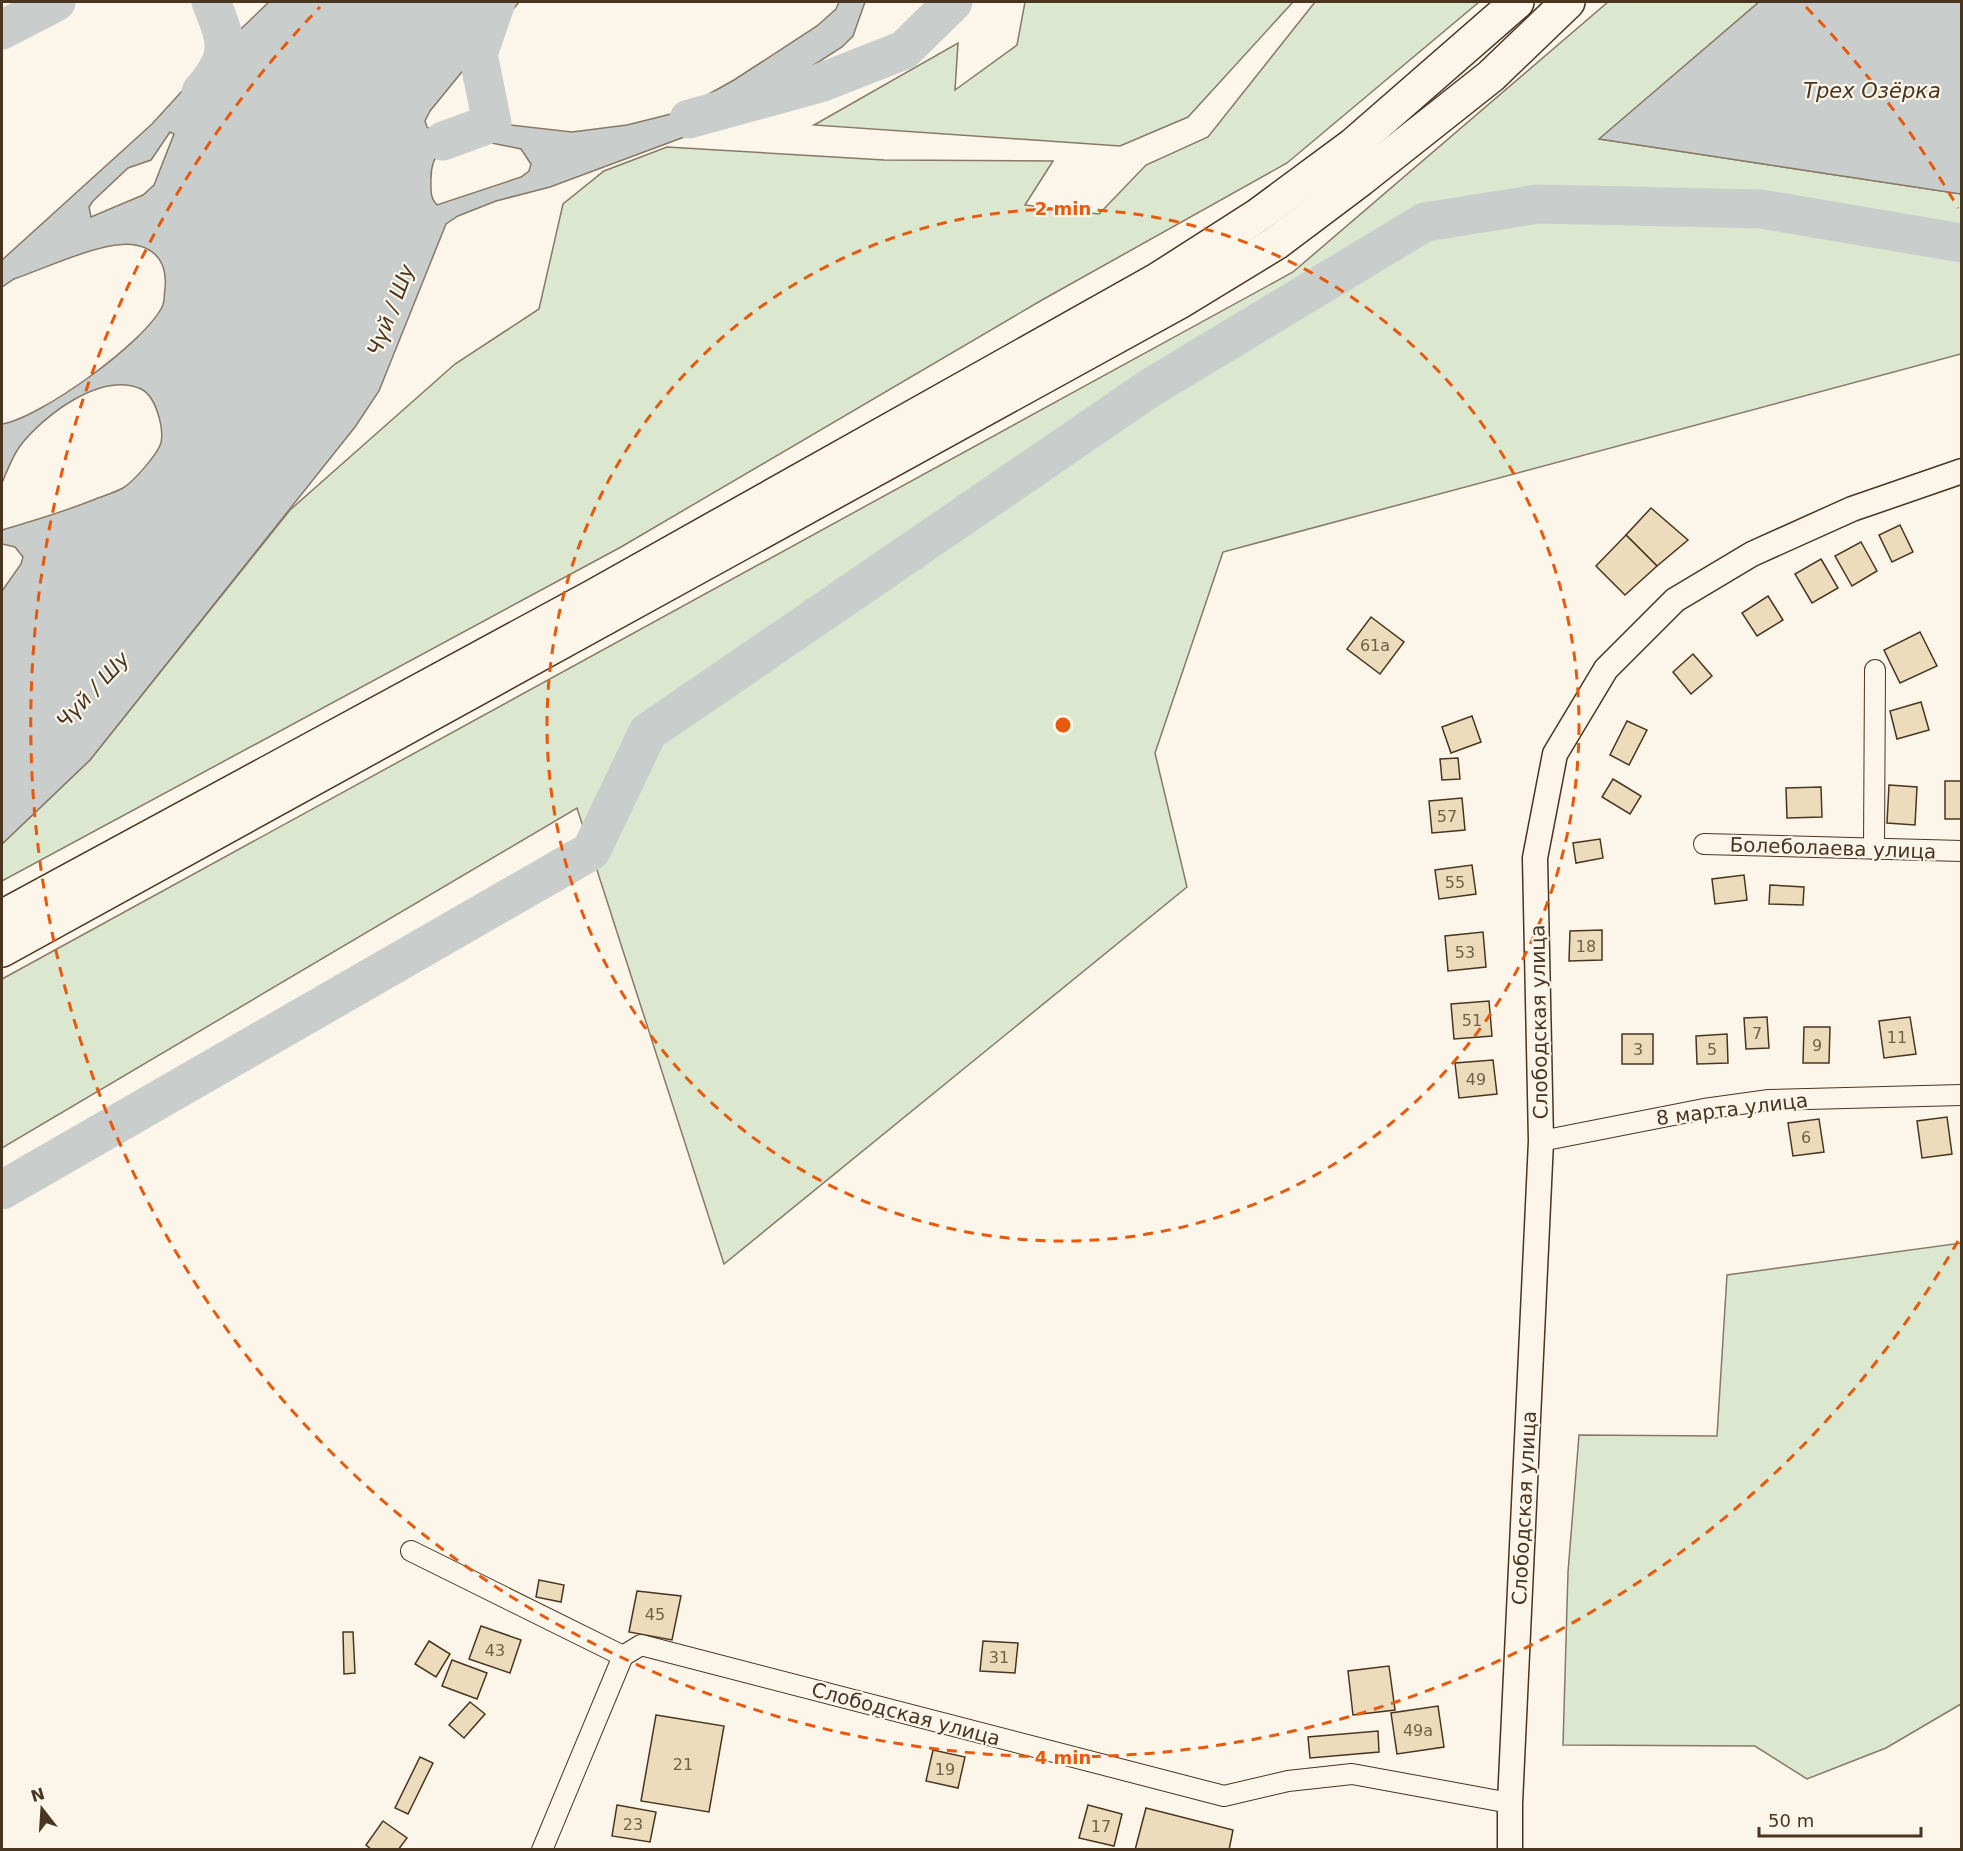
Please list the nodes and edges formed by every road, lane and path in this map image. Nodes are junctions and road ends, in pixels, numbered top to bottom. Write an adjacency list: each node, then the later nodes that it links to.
1 (1517, 2): 8 (highway)
2 (1568, 2): 9 (highway)
3 (1962, 471): 11 (street, Слободская улица)
4 (1875, 670): 6 (street)
5 (1704, 844): 6 (street, Болеболаева улица)
6 (1874, 849): 7 (street, Болеболаева улица)
7 (1962, 851)
8 (2, 918)
9 (2, 950)
10 (1962, 1095): 11 (street, 8 марта улица)
11 (1541, 1141): 14 (street, Слободская улица)
12 (411, 1551): 13 (street)
13 (623, 1656): 14 (street, Слободская улица); 15 (street)
14 (1510, 1803): 16 (street, Слободская улица)
15 (542, 1850)
16 (1510, 1850)

